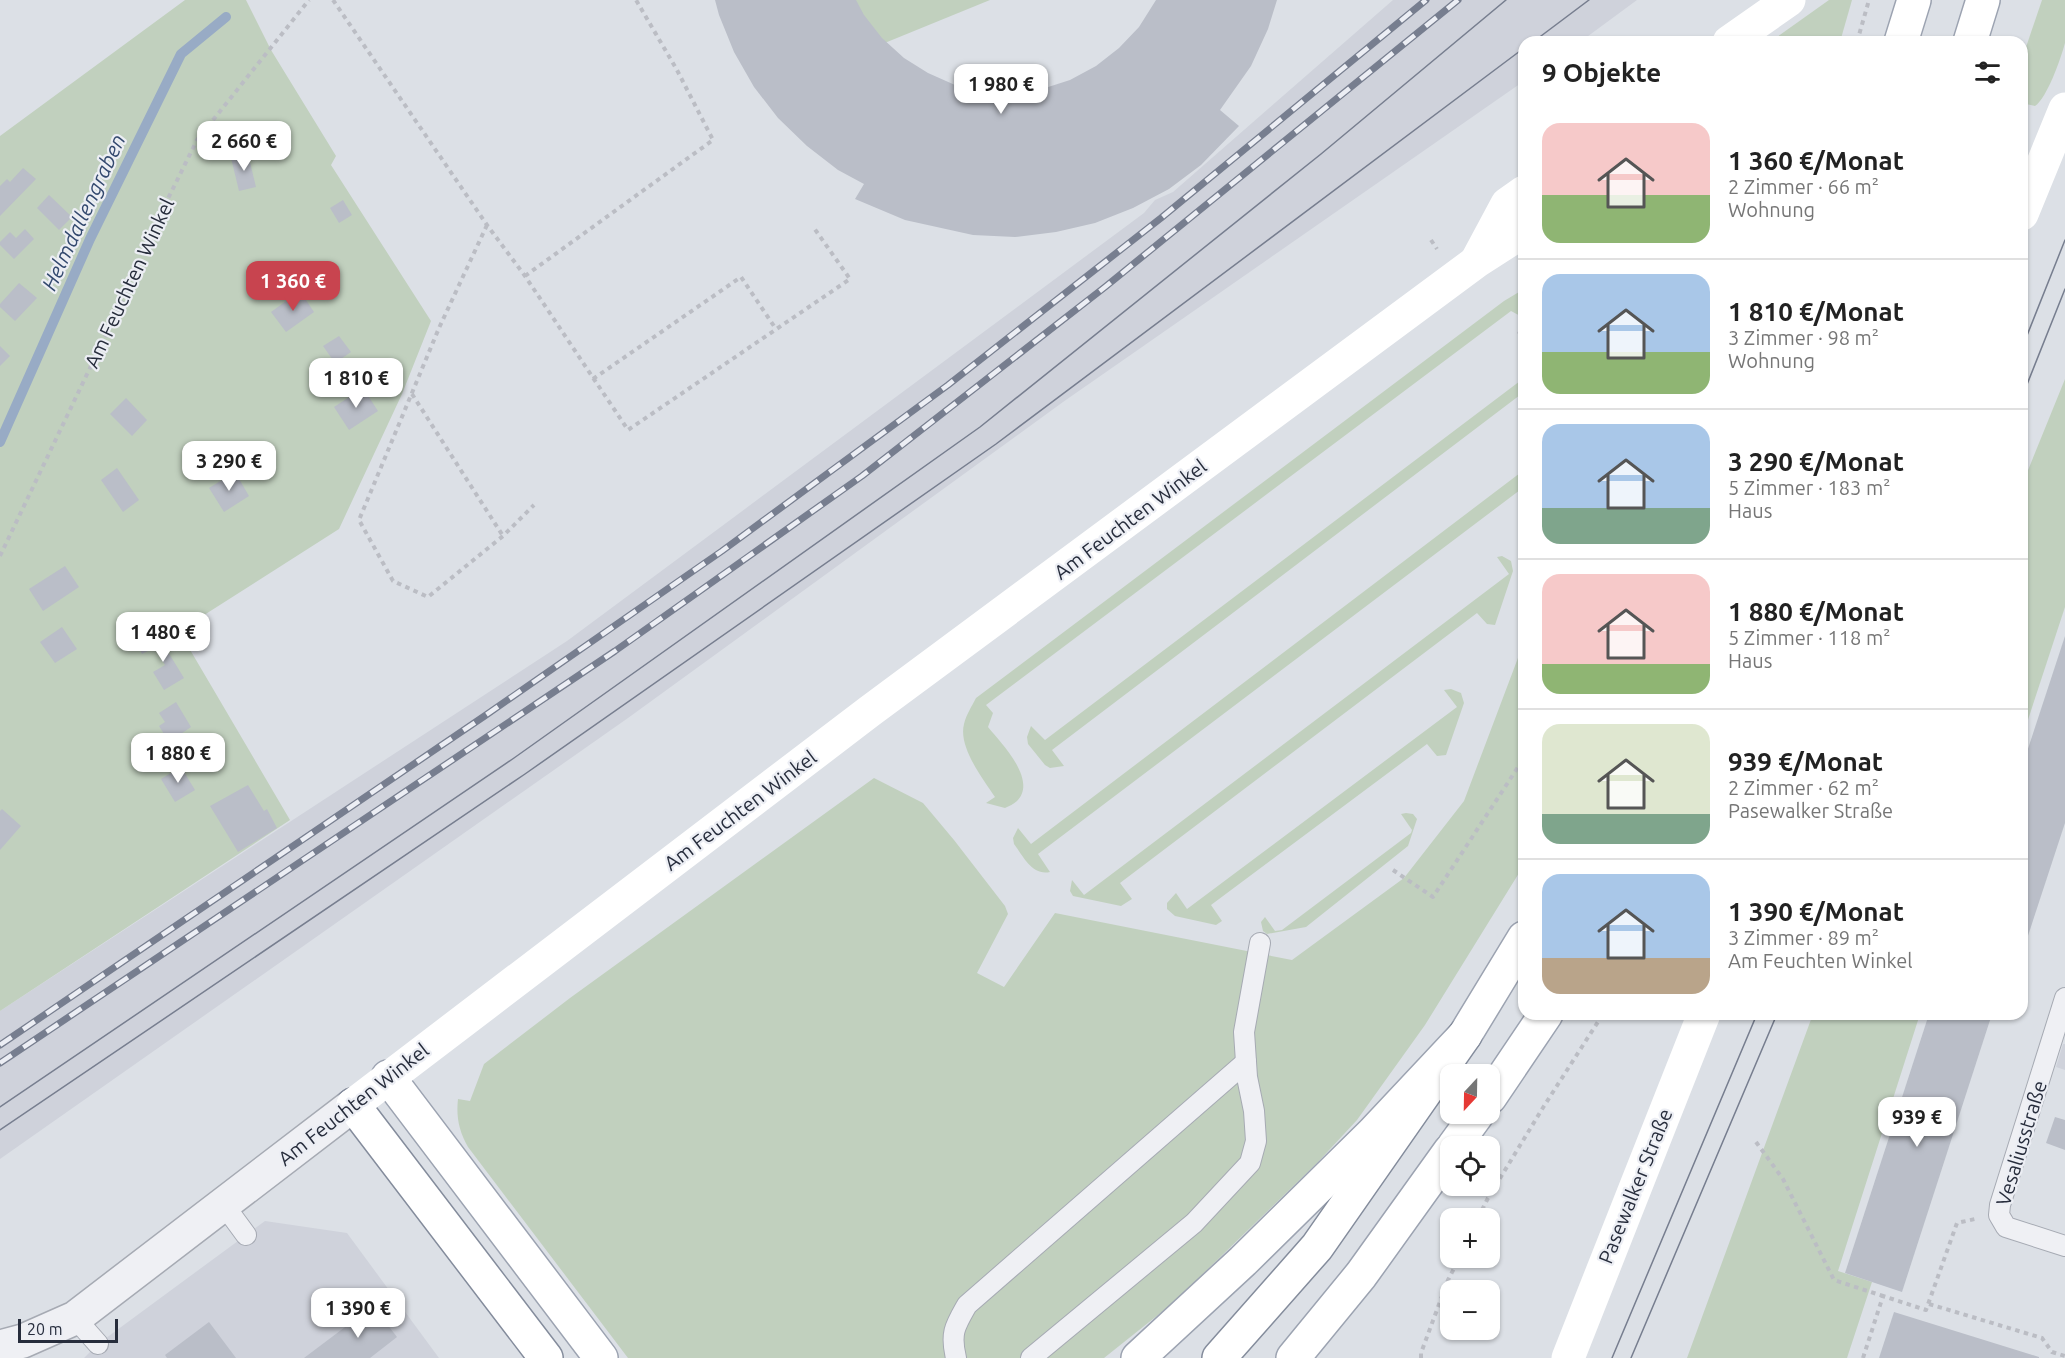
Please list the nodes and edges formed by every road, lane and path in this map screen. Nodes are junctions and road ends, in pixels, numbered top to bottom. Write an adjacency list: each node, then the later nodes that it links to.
1 (309, 0): 25 (path, Am Feuchten Winkel)
2 (333, 0): 15 (path)
3 (636, 0): 19 (path)
4 (1789, 0): 8 (main road)
5 (1869, 0): 9 (path)
6 (1914, 0): 10 (main road)
7 (1983, 0): 11 (main road)
8 (1738, 36)
9 (1859, 36)
10 (1903, 36)
11 (1972, 36)
12 (2065, 109): 14 (main road)
13 (1518, 196): 18 (main road, Am Feuchten Winkel)
14 (2028, 199)
15 (487, 225): 19 (path); 22 (path)
16 (814, 228): 20 (path)
17 (1518, 235): 18 (main road, Am Feuchten Winkel)
18 (1476, 262): 36 (main road, Am Feuchten Winkel)
19 (525, 276): 21 (path)
20 (776, 329): 21 (path); 21 (path)
21 (593, 379)
22 (412, 394): 24 (path); 24 (path)
23 (534, 505): 24 (path)
24 (503, 536)
25 (0, 556)
26 (1518, 767): 27 (path)
27 (1393, 870)
28 (1260, 943): 35 (lane)
29 (1518, 948): 34 (main road)
30 (2065, 998): 43 (lane, Vesaliusstraße)
31 (1542, 1020): 37 (main road)
32 (1599, 1020): 42 (path)
33 (1702, 1020): 61 (main road, Pasewalker Straße)
34 (1465, 1035): 57 (main road); 58 (main road)
35 (1246, 1062): 55 (lane); 56 (lane)
36 (388, 1077): 38 (main road, Am Feuchten Winkel); 54 (main road)
37 (1500, 1082)
38 (353, 1105): 41 (street, Am Feuchten Winkel); 53 (main road)
39 (1756, 1142): 47 (path)
40 (1440, 1165): 59 (main road)
41 (224, 1205): 44 (lane); 49 (street, Am Feuchten Winkel)
42 (1483, 1208)
43 (1999, 1215): 45 (lane, Vesaliusstraße); 48 (path)
44 (246, 1235)
45 (2065, 1246)
46 (1454, 1268): 60 (path)
47 (1883, 1296): 48 (path); 62 (path)
48 (1929, 1304): 52 (path)
49 (75, 1317): 50 (lane); 51 (street, Am Feuchten Winkel)
50 (98, 1344)
51 (0, 1347)
52 (2065, 1356)
53 (546, 1358)
54 (601, 1358)
55 (957, 1358)
56 (1031, 1358)
57 (1138, 1358)
58 (1219, 1358)
59 (1293, 1358)
60 (1421, 1358)
61 (1568, 1358)
62 (1863, 1358)

